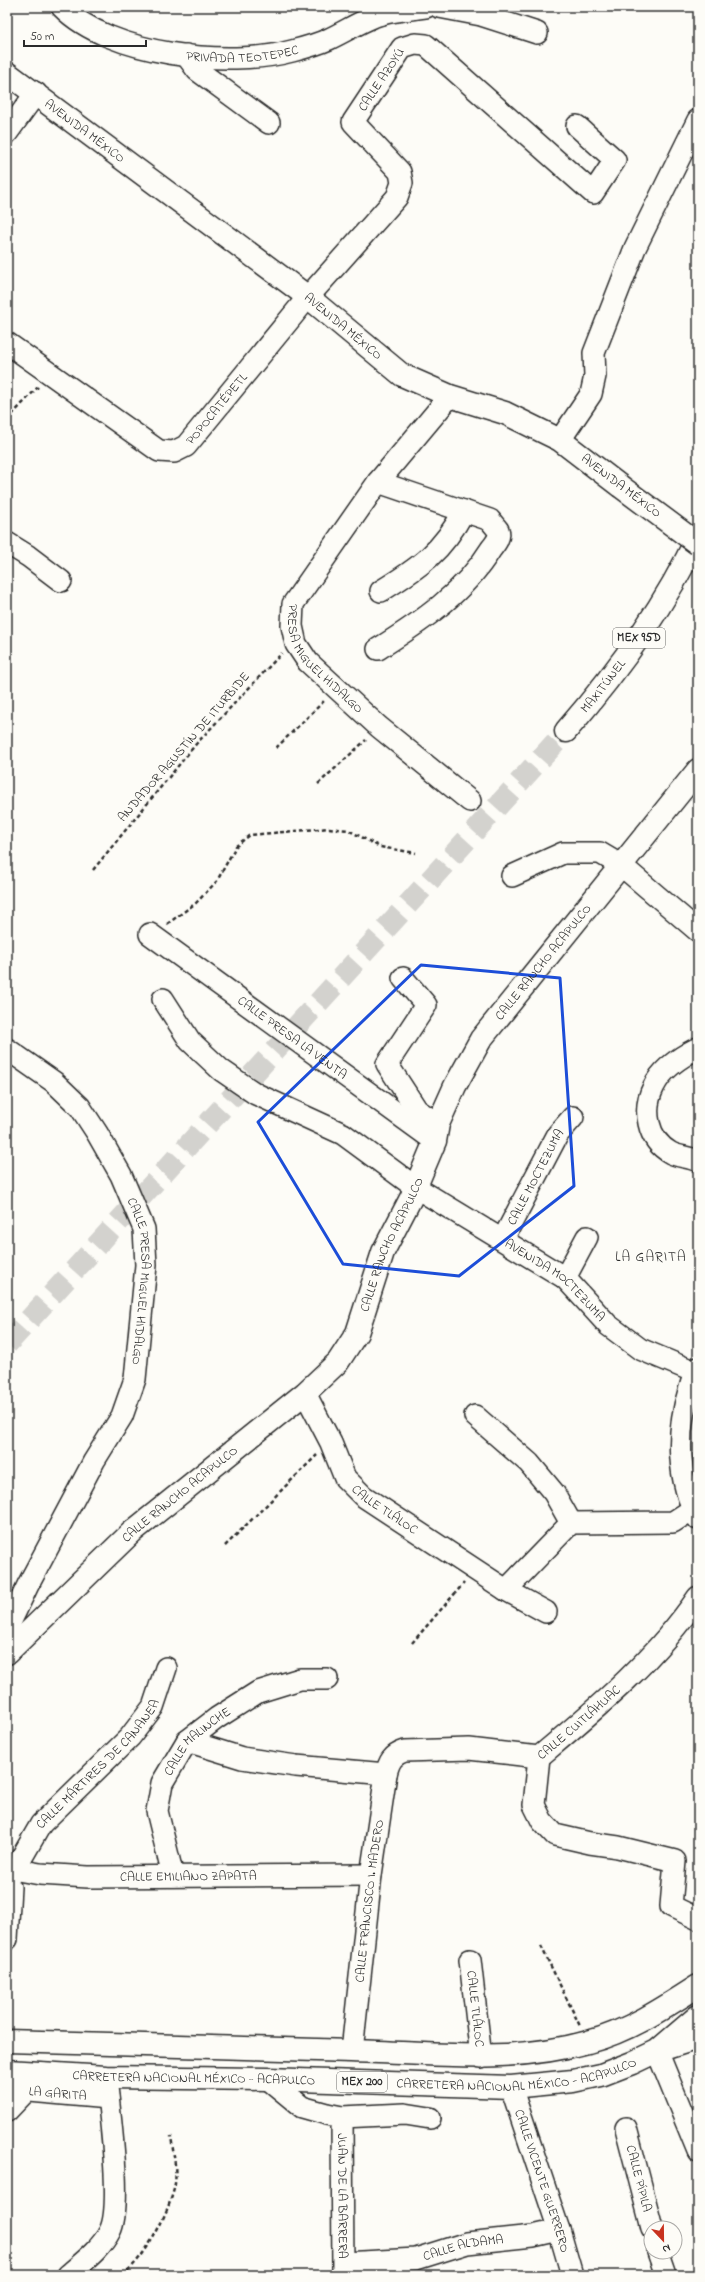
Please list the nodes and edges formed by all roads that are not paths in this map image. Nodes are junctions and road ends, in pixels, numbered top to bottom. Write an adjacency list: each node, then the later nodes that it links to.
1 (62, 7): 5 (street, PRIVADA TEOTEPEC)
2 (426, 7): 5 (street, PRIVADA TEOTEPEC)
3 (439, 7): 4 (street)
4 (537, 33)
5 (186, 55): 9 (street)
6 (7, 73): 7 (main road, AVENIDA MÉXICO)
7 (36, 93): 11 (street); 12 (main road, AVENIDA MÉXICO)
8 (698, 120): 15 (street)
9 (269, 123)
10 (577, 126): 12 (street, CALLE AZOYÚ)
11 (7, 134)
12 (308, 297): 13 (street, POPOCATÉPETL); 14 (main road, AVENIDA MÉXICO)
13 (7, 343)
14 (450, 396): 15 (main road, AVENIDA MÉXICO); 16 (street, PRESA MIGUEL HIDALGO)
15 (560, 440): 20 (main road, AVENIDA MÉXICO, bridge)
16 (378, 482): 17 (street); 26 (street, PRESA MIGUEL HIDALGO)
17 (464, 511): 22 (street); 23 (street)
18 (698, 536): 24 (main road, MAXITÚNEL / MEX 95D)
19 (7, 543): 21 (street)
20 (698, 544)
21 (61, 581)
22 (381, 591)
23 (378, 649)
24 (566, 731)
25 (698, 770): 27 (main road, CALLE RANCHO ACAPULCO)
26 (470, 802)
27 (622, 866): 28 (street); 29 (street); 36 (main road, CALLE RANCHO ACAPULCO)
28 (512, 876)
29 (698, 931)
30 (150, 934): 36 (street, CALLE PRESA LA VENTA)
31 (402, 978): 36 (street)
32 (163, 999): 38 (street, AVENIDA MOCTEZUMA)
33 (698, 1048): 37 (street)
34 (7, 1049): 50 (street, CALLE PRESA MIGUEL HIDALGO)
35 (573, 1117): 40 (street, CALLE MOCTEZUMA)
36 (436, 1133): 38 (main road, CALLE RANCHO ACAPULCO)
37 (698, 1160)
38 (415, 1187): 40 (street, AVENIDA MOCTEZUMA); 43 (main road, CALLE RANCHO ACAPULCO)
39 (586, 1238): 41 (street)
40 (503, 1239): 41 (street, AVENIDA MOCTEZUMA)
41 (565, 1278): 42 (street, AVENIDA MOCTEZUMA)
42 (697, 1370): 45 (street)
43 (305, 1393): 47 (street, CALLE TLÁLOC); 51 (main road, CALLE RANCHO ACAPULCO)
44 (475, 1416): 46 (street)
45 (695, 1514): 46 (street)
46 (571, 1523): 47 (street)
47 (506, 1590): 49 (street, CALLE TLÁLOC)
48 (698, 1597): 56 (street, CALLE CUITLÁHUAC)
49 (546, 1612)
50 (7, 1629)
51 (7, 1653)
52 (166, 1668): 58 (street, CALLE MÁRTIRES DE CANANEA)
53 (327, 1679): 54 (street, CALLE MALINCHE)
54 (187, 1741): 57 (street); 60 (street, CALLE MALINCHE)
55 (395, 1754): 56 (street, CALLE CUITLÁHUAC); 57 (street, CALLE FRANCISCO I. MADERO)
56 (539, 1757): 61 (street)
57 (386, 1774): 59 (street, CALLE FRANCISCO I. MADERO)
58 (13, 1871): 60 (street, CALLE EMILIANO ZAPATA); 62 (street, CALLE MÁRTIRES DE CANANEA)
59 (371, 1875): 60 (street, CALLE EMILIANO ZAPATA); 68 (street, CALLE FRANCISCO I. MADERO)
60 (172, 1876)
61 (698, 1919)
62 (7, 1939)
63 (470, 1960): 70 (street, CALLE TLÁLOC)
64 (698, 1986): 70 (main road, CARRETERA NACIONAL MÉXICO - ACAPULCO)
65 (698, 2016): 69 (main road, CARRETERA NACIONAL MÉXICO - ACAPULCO / MEX 200)
66 (698, 2038): 69 (main road)
67 (7, 2040): 68 (main road, CARRETERA NACIONAL MÉXICO - ACAPULCO)
68 (352, 2051): 70 (main road, CARRETERA NACIONAL MÉXICO - ACAPULCO)
69 (657, 2051): 74 (main road, CARRETERA NACIONAL MÉXICO - ACAPULCO / MEX 200); 80 (street)
70 (481, 2057)
71 (7, 2071): 73 (main road, CARRETERA NACIONAL MÉXICO - ACAPULCO / MEX 200)
72 (268, 2079): 73 (main road, CARRETERA NACIONAL MÉXICO - ACAPULCO / MEX 200); 74 (main road, CARRETERA NACIONAL MÉXICO - ACAPULCO / MEX 200); 77 (street)
73 (107, 2087): 75 (street, LA GARITA); 85 (street)
74 (511, 2087): 82 (street, CALLE VICENTE GUERRERO)
75 (17, 2090): 76 (street)
76 (7, 2110)
77 (342, 2116): 78 (street); 84 (street, JUAN DE LA BARRERA)
78 (430, 2118)
79 (626, 2128): 81 (street, CALLE PÍPILA)
80 (698, 2151)
81 (650, 2220)
82 (559, 2230): 84 (street, CALLE ALDAMA); 86 (street, CALLE VICENTE GUERRERO)
83 (661, 2260): 87 (street)
84 (343, 2269)
85 (68, 2275)
86 (572, 2275)
87 (666, 2275)

